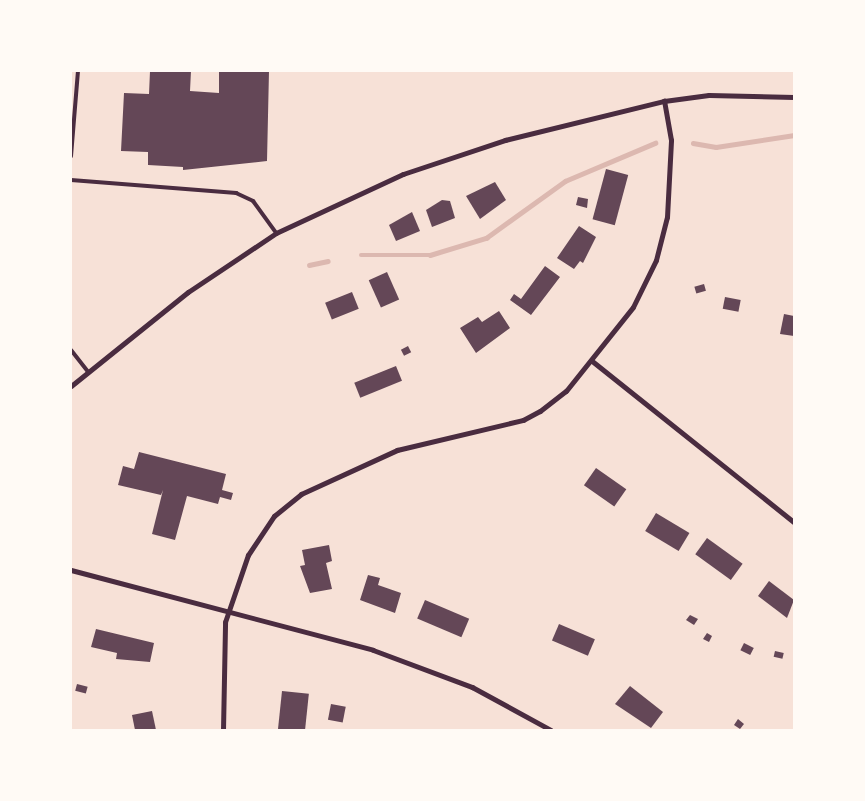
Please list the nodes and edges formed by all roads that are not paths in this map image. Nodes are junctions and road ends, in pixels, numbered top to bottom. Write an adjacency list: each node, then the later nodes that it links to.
1 (78, 71): 4 (lane)
2 (794, 98): 3 (street)
3 (664, 101): 6 (street); 8 (street)
4 (71, 156)
5 (71, 180): 6 (lane)
6 (276, 233): 9 (street)
7 (71, 350): 9 (lane)
8 (592, 361): 11 (street); 13 (street)
9 (88, 372): 10 (street)
10 (71, 386)
11 (794, 522)
12 (71, 570): 13 (street)
13 (228, 610): 14 (street); 15 (street)
14 (223, 730)
15 (551, 730)

